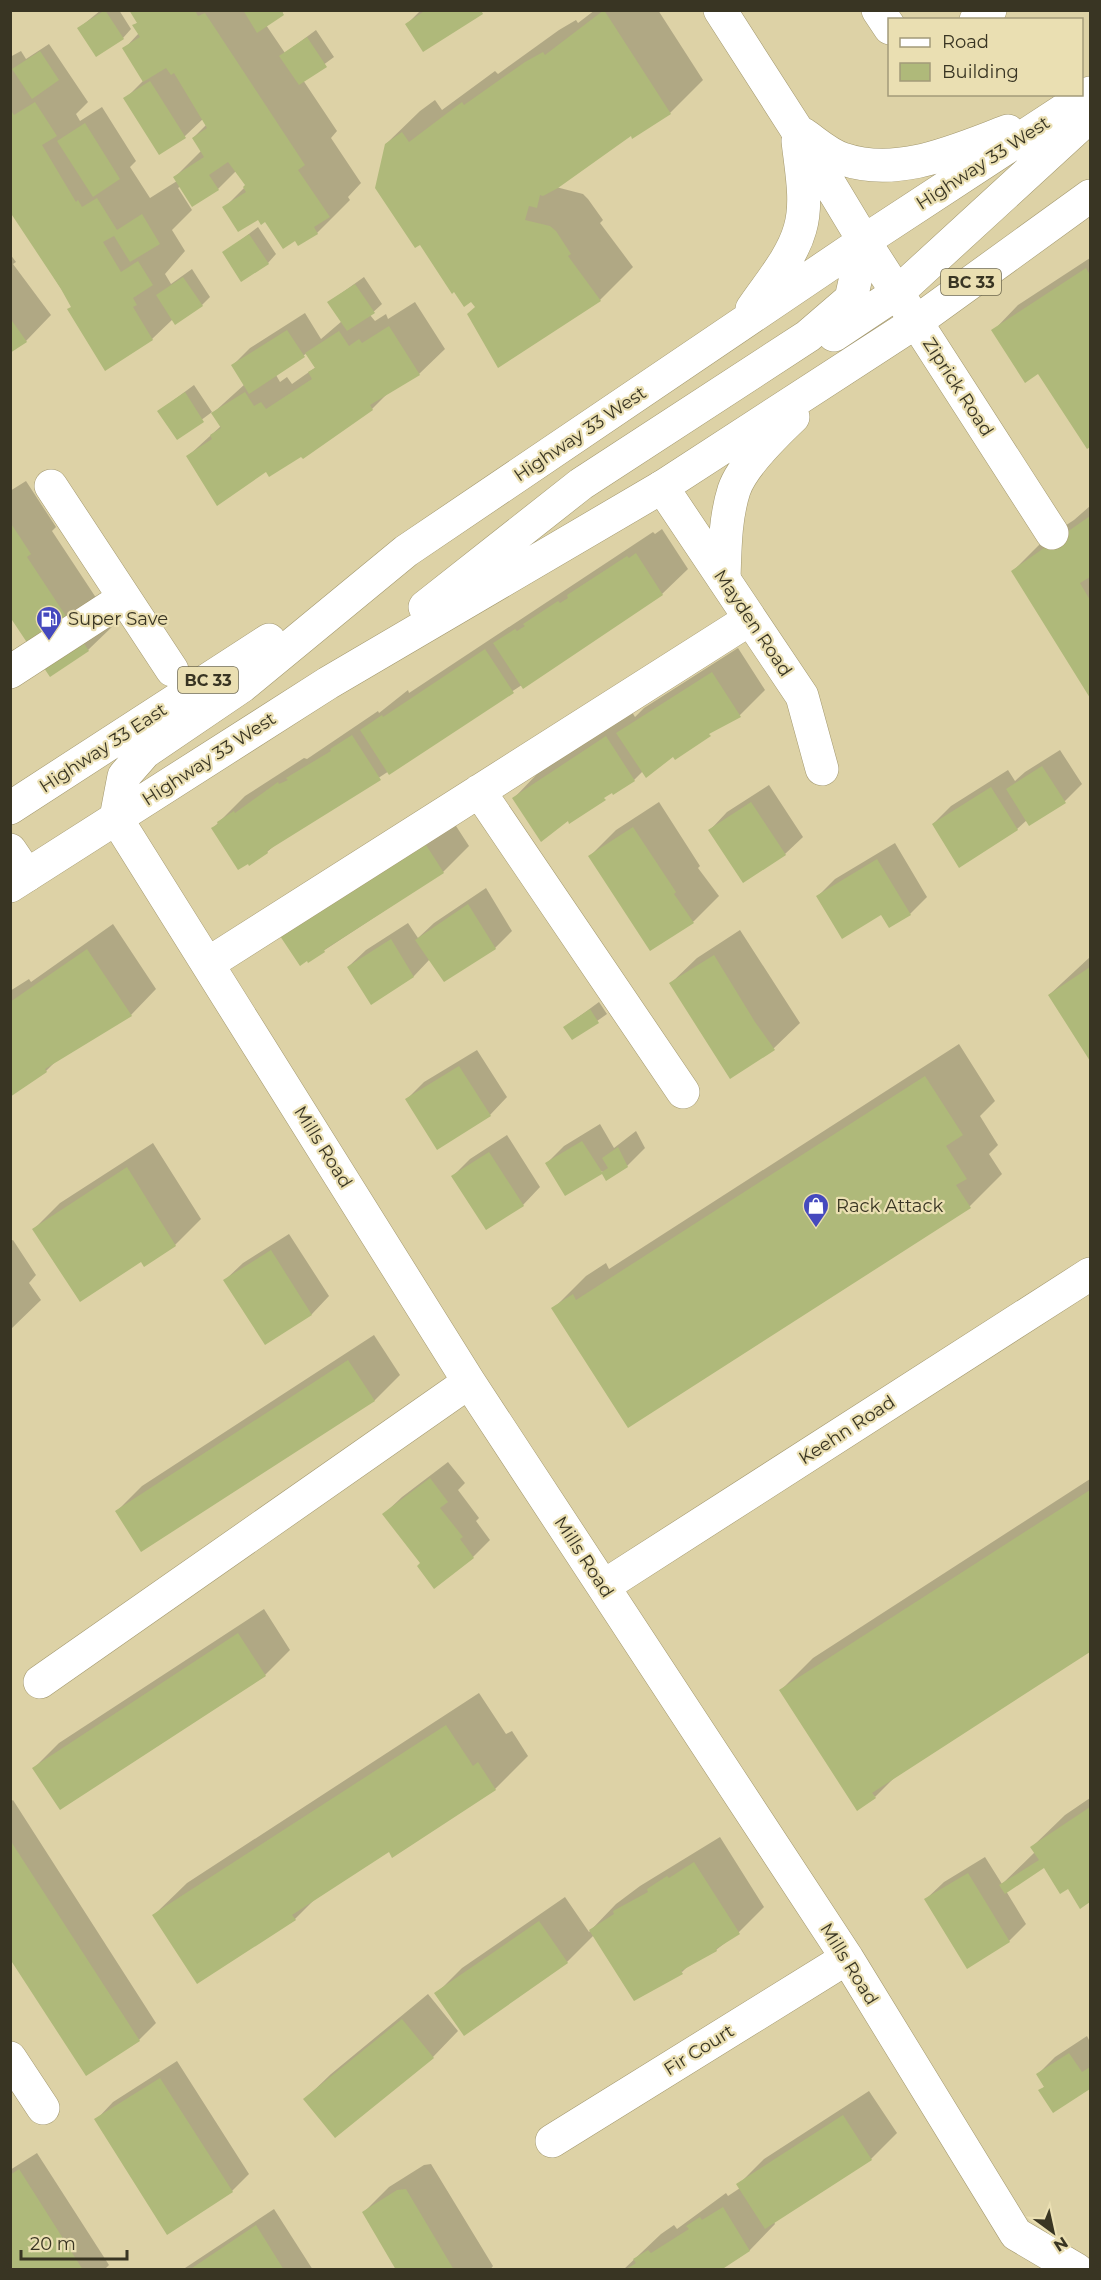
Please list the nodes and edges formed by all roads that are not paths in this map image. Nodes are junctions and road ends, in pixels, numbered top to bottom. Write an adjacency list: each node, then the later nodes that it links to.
1 (720, 10): 6 (main road)
2 (878, 10): 3 (main road)
3 (888, 25)
4 (1090, 93): 5 (main road, Highway 33 West / BC 33)
5 (1077, 113): 6 (main road); 8 (main road, Highway 33 West / BC 33); 9 (main road)
6 (797, 130): 8 (main road, Ziprick Road); 11 (main road)
7 (1090, 196): 10 (main road, Highway 33 West / BC 33)
8 (864, 241): 9 (main road, Ziprick Road); 11 (main road, Highway 33 West / BC 33); 22 (main road)
9 (897, 293): 10 (main road, Ziprick Road); 14 (main road)
10 (916, 322): 12 (main road, Highway 33 West / BC 33); 15 (main road, Ziprick Road)
11 (740, 326): 16 (main road, Highway 33 West / BC 33)
12 (849, 365): 14 (main road, Highway 33 West / BC 33); 17 (main road)
13 (51, 486): 18 (main road)
14 (662, 487): 17 (main road, Mayden Road); 22 (main road, Highway 33 West / BC 33)
15 (1052, 533)
16 (406, 551): 25 (main road, Highway 33 East / BC 33); 26 (main road, Highway 33 West / BC 33)
17 (724, 579): 19 (main road, Mayden Road)
18 (124, 598): 20 (main road); 21 (main road)
19 (750, 619): 23 (main road, Mayden Road); 24 (main road)
20 (172, 670)
21 (10, 672)
22 (328, 683): 26 (main road, Highway 33 West / BC 33)
23 (822, 769)
24 (479, 791): 28 (main road); 29 (main road)
25 (10, 808)
26 (116, 818): 27 (main road, Highway 33 West / BC 33); 28 (main road, Mills Road)
27 (16, 870)
28 (208, 963): 31 (main road, Mills Road)
29 (683, 1092)
30 (1090, 1274): 32 (main road, Keehn Road)
31 (469, 1382): 32 (main road, Mills Road); 33 (main road)
32 (604, 1586): 34 (main road, Mills Road)
33 (40, 1682)
34 (847, 1958): 37 (main road, Fir Court); 38 (main road, Mills Road)
35 (10, 2058): 36 (main road)
36 (43, 2108)
37 (552, 2141)
38 (1077, 2270)

